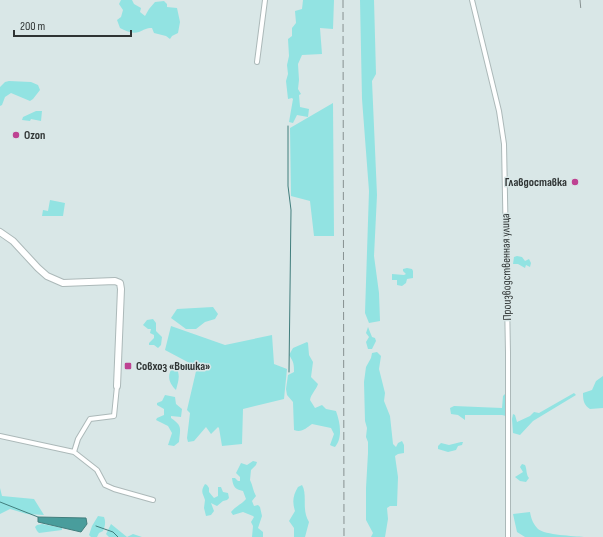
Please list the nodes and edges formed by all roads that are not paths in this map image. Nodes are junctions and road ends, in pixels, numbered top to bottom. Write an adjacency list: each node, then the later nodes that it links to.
1 (265, 0): 3 (street)
2 (472, 0): 9 (street, Производственная улица)
3 (257, 62)
4 (0, 232): 5 (street)
5 (117, 386): 7 (street)
6 (0, 436): 7 (street)
7 (74, 452): 8 (street)
8 (153, 500)
9 (508, 537)

